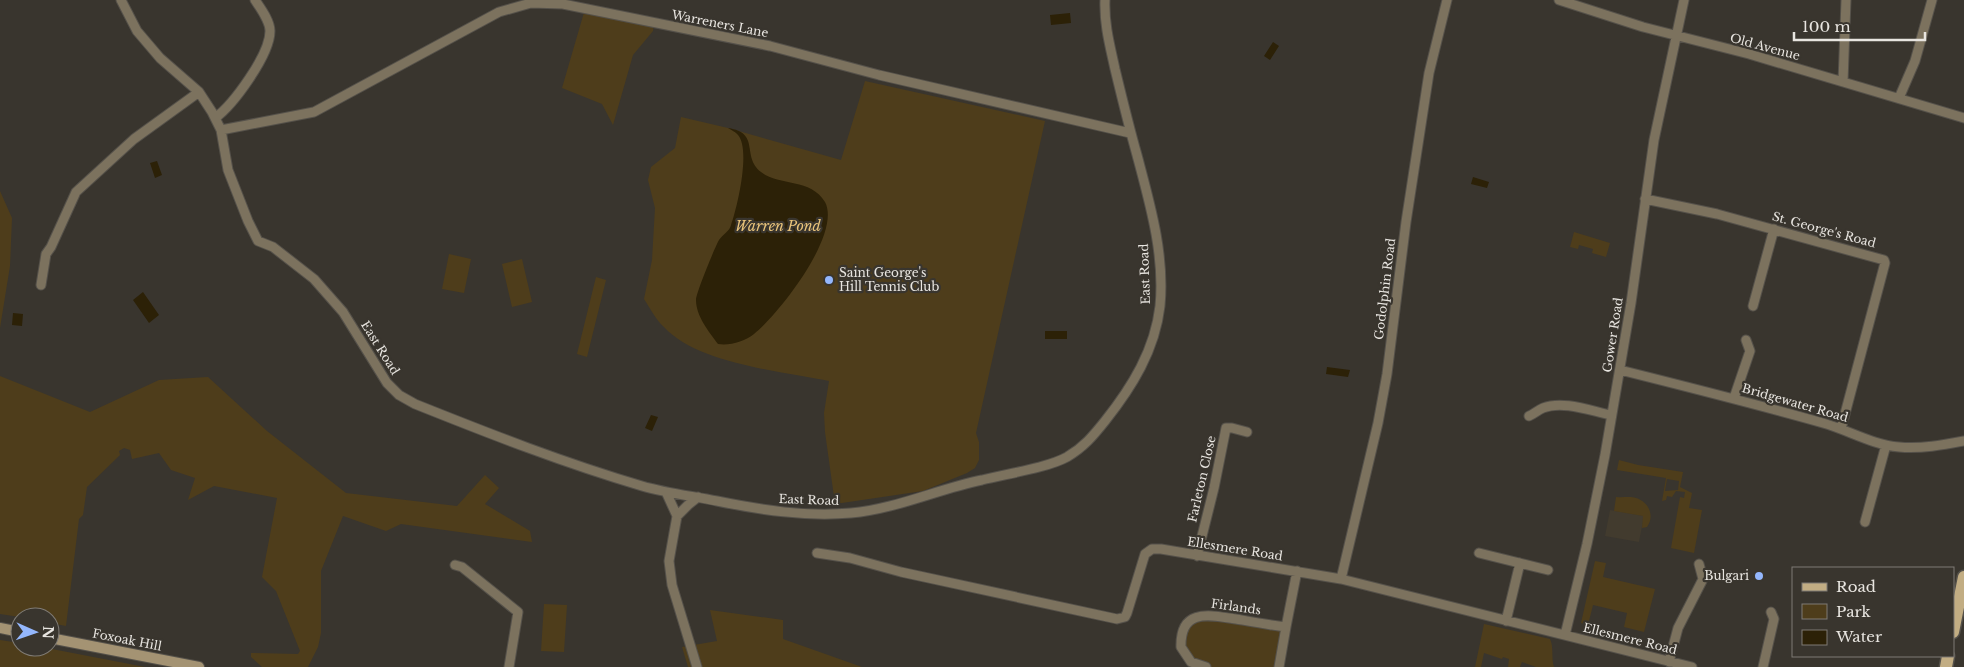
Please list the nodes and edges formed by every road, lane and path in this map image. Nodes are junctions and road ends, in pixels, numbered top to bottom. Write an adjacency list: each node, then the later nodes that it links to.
1 (121, 0): 11 (street)
2 (255, 0): 13 (street)
3 (1105, 0): 16 (street, East Road)
4 (1447, 0): 43 (street, Godolphin Road)
5 (1559, 0): 9 (street, Old Avenue)
6 (1684, 0): 9 (street, Gower Road)
7 (1846, 0): 10 (street)
8 (1932, 0): 12 (street)
9 (1676, 36): 10 (street, Old Avenue); 17 (street, Gower Road)
10 (1843, 82): 12 (street, Old Avenue)
11 (199, 92): 13 (street); 19 (street)
12 (1899, 98): 14 (street, Old Avenue)
13 (215, 118): 15 (street)
14 (1964, 118)
15 (221, 130): 16 (street, Warreners Lane); 30 (street, East Road)
16 (1130, 133): 31 (street, East Road)
17 (1645, 199): 18 (street, St. George's Road); 22 (street, Gower Road)
18 (1774, 229): 20 (street); 26 (street, St. George's Road)
19 (41, 285)
20 (1754, 306)
21 (1746, 340): 23 (street)
22 (1620, 370): 23 (street, Bridgewater Road); 24 (street, Gower Road)
23 (1734, 398): 26 (street, Bridgewater Road)
24 (1611, 415): 25 (street); 48 (street, Gower Road)
25 (1529, 416)
26 (1841, 429): 29 (street, Bridgewater Road)
27 (1247, 432): 36 (street, Farleton Close)
28 (1964, 441): 29 (street, Bridgewater Road)
29 (1886, 445): 33 (street)
30 (666, 492): 31 (street, East Road); 32 (street)
31 (698, 497): 32 (street)
32 (678, 516): 53 (street)
33 (1865, 522)
34 (817, 553): 36 (street, Ellesmere Road)
35 (1478, 553): 37 (street)
36 (1197, 556): 40 (street, Ellesmere Road)
37 (1520, 563): 41 (street); 45 (street)
38 (1700, 564): 50 (street)
39 (455, 565): 52 (street)
40 (1297, 570): 43 (street, Ellesmere Road); 46 (street)
41 (1548, 570)
42 (1964, 577): 47 (main road)
43 (1342, 579): 45 (street, Ellesmere Road)
44 (1771, 612): 57 (street)
45 (1506, 621): 48 (street, Ellesmere Road)
46 (1286, 627): 54 (street, Firlands); 55 (street)
47 (1954, 627)
48 (1565, 635): 50 (street, Ellesmere Road)
49 (60, 640): 51 (main road, Foxoak Hill)
50 (1668, 662): 56 (street, Ellesmere Road)
51 (199, 667)
52 (509, 667)
53 (698, 667)
54 (1206, 667)
55 (1279, 667)
56 (1692, 667)
57 (1763, 667)

